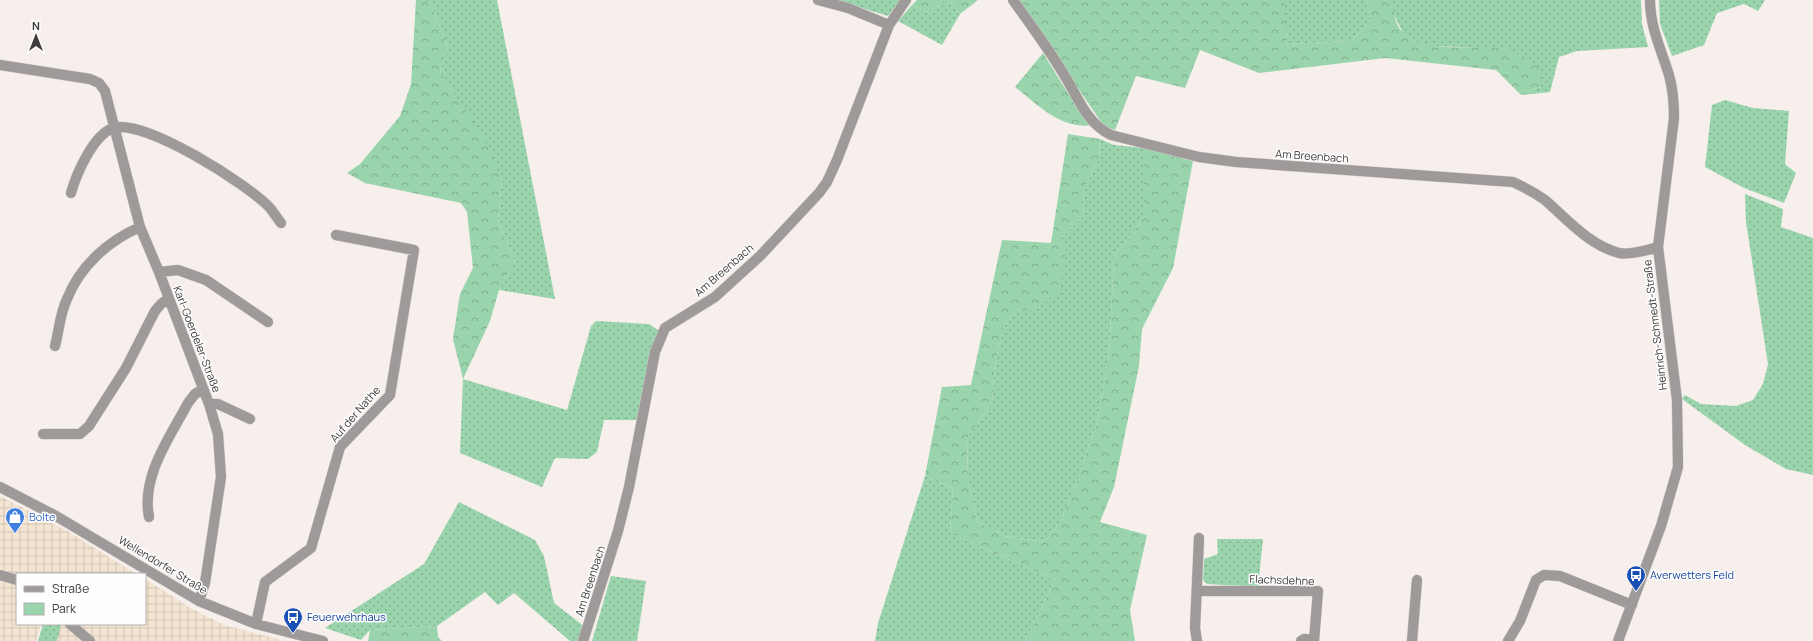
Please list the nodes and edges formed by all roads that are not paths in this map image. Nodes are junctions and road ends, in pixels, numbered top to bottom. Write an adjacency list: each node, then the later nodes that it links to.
1 (818, 0): 5 (street)
2 (906, 0): 5 (street, Am Breenbach)
3 (1013, 0): 12 (street, Am Breenbach)
4 (1650, 0): 12 (street, Heinrich-Schmedt-Straße)
5 (888, 25): 35 (street, Am Breenbach)
6 (0, 65): 7 (street, Karl-Goerdeler-Straße)
7 (113, 128): 8 (street); 9 (street); 10 (street, Karl-Goerdeler-Straße)
8 (72, 194)
9 (281, 223)
10 (140, 227): 13 (street, Karl-Goerdeler-Straße); 16 (street)
11 (336, 235): 30 (street, Auf der Nathe)
12 (1658, 247): 29 (street, Heinrich-Schmedt-Straße)
13 (159, 272): 14 (street, Karl-Goerdeler-Straße); 15 (street)
14 (168, 300): 17 (street, Karl-Goerdeler-Straße); 20 (street)
15 (268, 322)
16 (55, 346)
17 (203, 390): 18 (street, Karl-Goerdeler-Straße); 22 (street)
18 (209, 404): 19 (street); 28 (street, Karl-Goerdeler-Straße)
19 (250, 419)
20 (43, 434)
21 (0, 487): 28 (street, Wellendorfer Straße)
22 (149, 517)
23 (1199, 538): 27 (street)
24 (0, 576): 25 (street)
25 (16, 580)
26 (1416, 580): 38 (street)
27 (1197, 591): 32 (street, Flachsdehne); 36 (street)
28 (199, 601): 30 (street, Wellendorfer Straße)
29 (1632, 604): 39 (street); 40 (street, Heinrich-Schmedt-Straße)
30 (256, 624): 34 (street, Wellendorfer Straße)
31 (71, 625): 33 (street)
32 (1314, 640): 37 (street)
33 (90, 641)
34 (323, 641)
35 (583, 641)
36 (1197, 641)
37 (1301, 641)
38 (1412, 641)
39 (1508, 641)
40 (1618, 641)

